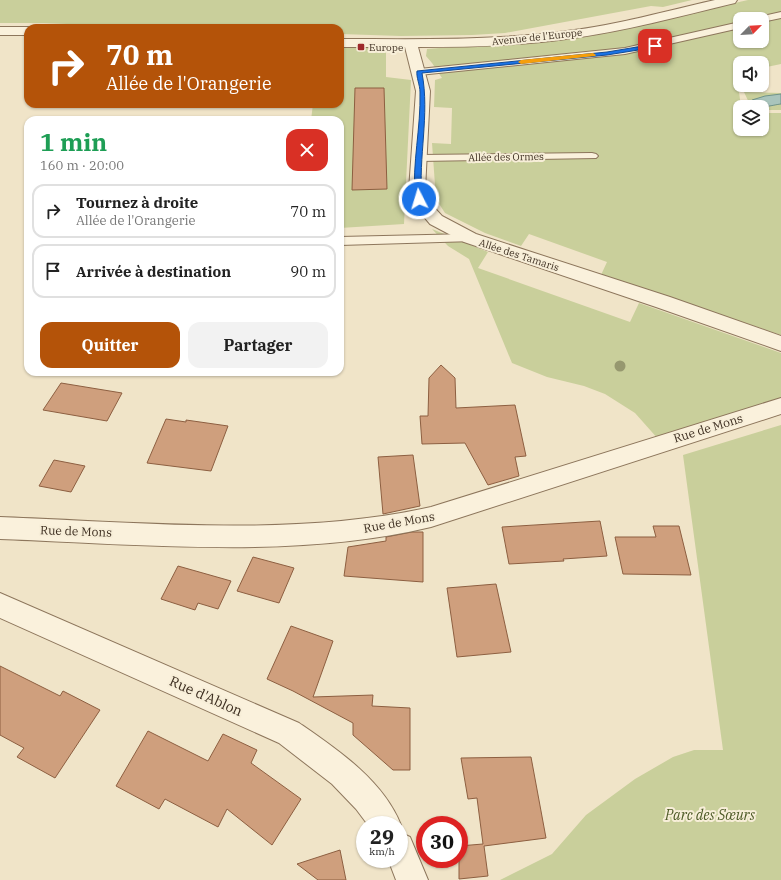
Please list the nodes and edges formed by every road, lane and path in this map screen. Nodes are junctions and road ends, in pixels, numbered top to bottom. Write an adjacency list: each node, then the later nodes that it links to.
1 (731, 0): 8 (street, Avenue de l'Europe)
2 (781, 15): 3 (lane)
3 (769, 18)
4 (733, 27): 9 (lane)
5 (0, 30): 6 (street)
6 (24, 31)
7 (344, 43): 8 (street, Avenue de l'Europe)
8 (410, 43): 9 (street, Allée des Tamaris)
9 (419, 72): 11 (street, Allée des Tamaris)
10 (592, 156): 11 (lane, Allée des Ormes)
11 (420, 158): 12 (street, Allée des Tamaris)
12 (470, 238): 13 (lane); 14 (street, Allée des Tamaris)
13 (344, 241)
14 (781, 344)
15 (781, 406): 16 (street, Rue de Mons)
16 (0, 528)
17 (0, 605): 18 (street, Rue d'Ablon)
18 (381, 816)
19 (407, 868): 20 (street)
20 (412, 880)

